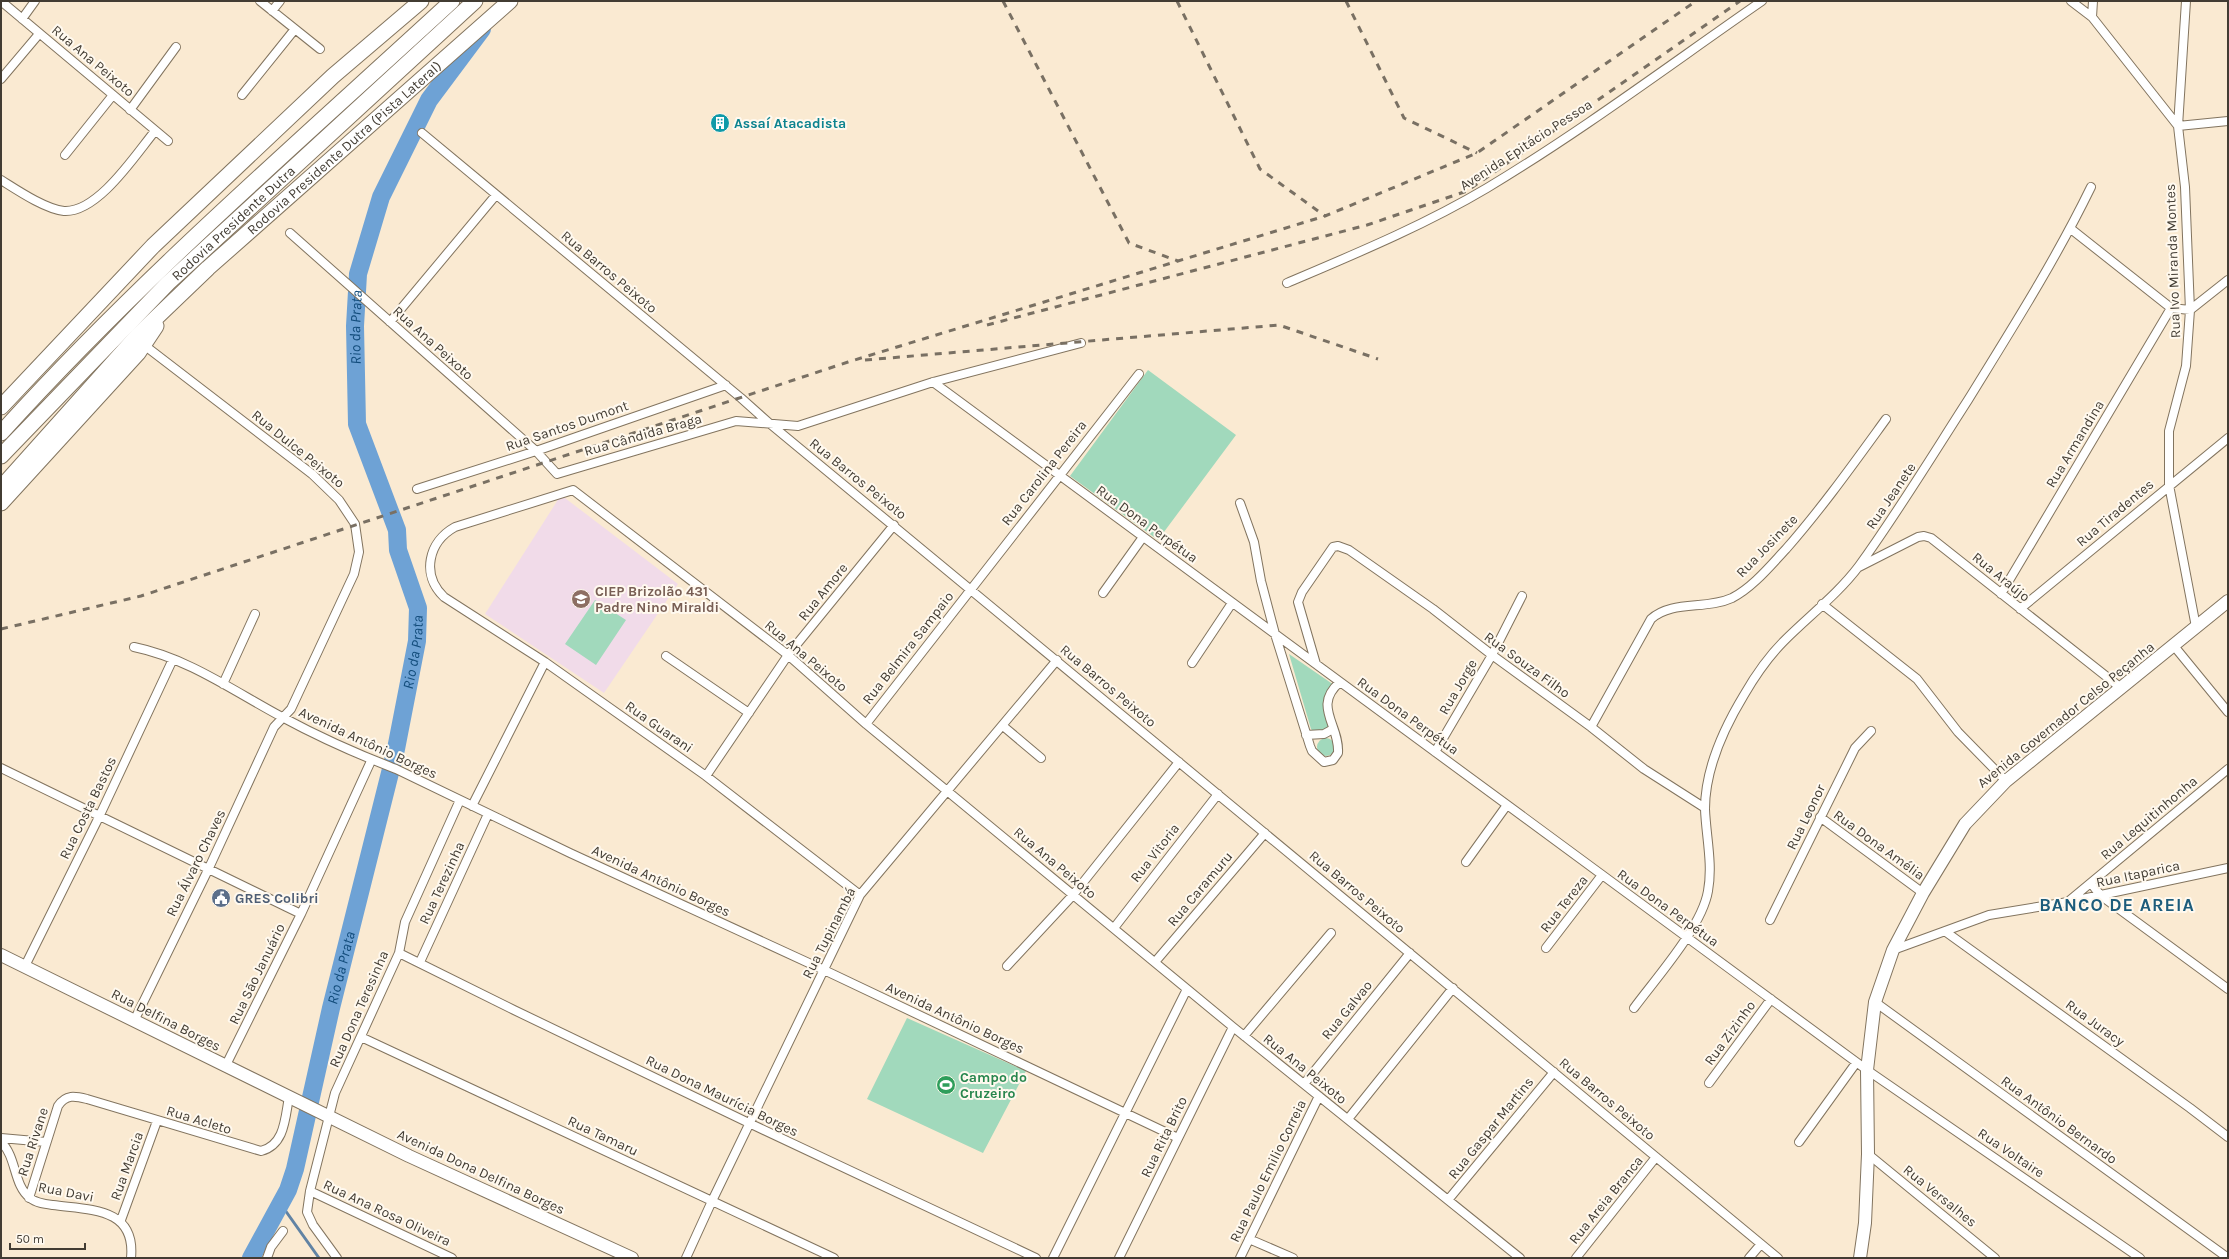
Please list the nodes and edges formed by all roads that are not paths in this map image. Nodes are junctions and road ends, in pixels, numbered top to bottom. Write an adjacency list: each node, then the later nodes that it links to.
1 (1, 1): 15 (street, Rua Ana Peixoto)
2 (35, 1): 15 (street)
3 (260, 1): 13 (street)
4 (280, 1): 13 (street)
5 (421, 1): 46 (highway)
6 (452, 1): 51 (highway, Rodovia Presidente Dutra)
7 (475, 1): 54 (highway, Rodovia Presidente Dutra)
8 (510, 1): 39 (highway, Rodovia Presidente Dutra (Pista Lateral))
9 (1762, 1): 36 (street, Avenida Epitácio Pessoa)
10 (2071, 1): 14 (street)
11 (2093, 1): 14 (street)
12 (2186, 1): 25 (street, Rua Ivo Miranda Montes)
13 (272, 10): 16 (street)
14 (2092, 17): 25 (street)
15 (22, 19): 17 (street, Rua Ana Peixoto)
16 (295, 29): 19 (street); 22 (street)
17 (40, 34): 20 (street); 21 (street, Rua Ana Peixoto)
18 (176, 47): 23 (street)
19 (320, 49)
20 (1, 79)
21 (113, 95): 23 (street, Rua Ana Peixoto); 29 (street)
22 (242, 95)
23 (130, 110): 26 (street, Rua Ana Peixoto)
24 (2228, 121): 25 (street)
25 (2178, 126): 38 (street, Rua Ivo Miranda Montes)
26 (155, 131): 28 (street, Rua Ana Peixoto); 30 (street)
27 (422, 133): 32 (street, Rua Barros Peixoto)
28 (168, 141)
29 (65, 155)
30 (1, 180)
31 (2091, 187): 33 (street, Rua Jeanete)
32 (496, 195): 40 (street); 45 (street, Rua Barros Peixoto)
33 (2071, 228): 37 (street); 65 (street, Rua Jeanete)
34 (290, 233): 40 (street, Rua Ana Peixoto)
35 (2228, 280): 38 (street)
36 (1287, 282)
37 (2171, 308): 38 (street); 68 (street, Rua Armandina)
38 (2190, 310): 57 (street, Rua Ivo Miranda Montes)
39 (164, 311): 42 (highway); 58 (highway, Rodovia Presidente Dutra (Pista Lateral))
40 (390, 322): 53 (street, Rua Ana Peixoto)
41 (1081, 344): 44 (street)
42 (144, 345): 61 (highway); 92 (street, Rua Dulce Peixoto)
43 (1139, 374): 56 (street, Rua Carolina Pereira)
44 (933, 382): 50 (street); 56 (street, Rua Dona Perpétua)
45 (726, 385): 50 (street, Rua Barros Peixoto); 53 (street, Rua Santos Dumont)
46 (17, 390): 47 (street); 48 (highway)
47 (1, 393)
48 (1, 407)
49 (1886, 419): 95 (street, Rua Josinete)
50 (769, 423): 55 (street, Rua Cândida Braga); 63 (street, Rua Barros Peixoto)
51 (1, 433)
52 (2228, 438): 57 (street, Rua Tiradentes)
53 (536, 451): 55 (street, Rua Ana Peixoto); 59 (street, Rua Santos Dumont)
54 (1, 456)
55 (557, 474)
56 (1059, 475): 64 (street, Rua Dona Perpétua); 66 (street, Rua Carolina Pereira)
57 (2169, 486): 73 (street, Rua Tiradentes); 75 (street, Rua Ivo Miranda Montes)
58 (1, 488)
59 (417, 489)
60 (573, 490): 79 (street, Rua Ana Peixoto); 84 (street, Rua Guarani)
61 (1, 503)
62 (1240, 503): 76 (street)
63 (894, 525): 66 (street, Rua Barros Peixoto); 79 (street, Rua Amore)
64 (1143, 537): 67 (street); 71 (street, Rua Dona Perpétua)
65 (1856, 569): 68 (street, Rua Araújo); 72 (street, Rua Jeanete)
66 (970, 588): 83 (street, Rua Barros Peixoto); 93 (street, Rua Belmira Sampaio)
67 (1103, 593)
68 (2001, 594): 73 (street, Rua Araújo)
69 (1522, 596): 81 (street, Rua Jorge)
70 (2228, 601): 75 (main road, Avenida Governador Celso Peçanha)
71 (1232, 603): 76 (street, Rua Dona Perpétua); 85 (street)
72 (1822, 604): 106 (street); 112 (street, Rua Jeanete)
73 (2020, 609): 89 (street, Rua Araújo)
74 (255, 614): 88 (street)
75 (2196, 627): 77 (main road, Avenida Governador Celso Peçanha)
76 (1275, 634): 86 (street, Rua Dona Perpétua); 98 (street)
77 (2174, 646): 89 (main road, Avenida Governador Celso Peçanha); 91 (street)
78 (134, 647): 82 (street, Avenida Antônio Borges)
79 (788, 655): 90 (street, Rua Amore); 93 (street, Rua Ana Peixoto)
80 (666, 656): 90 (street)
81 (1492, 656): 86 (street, Rua Souza Filho); 95 (street, Rua Souza Filho); 99 (street, Rua Jorge)
82 (173, 659): 88 (street, Avenida Antônio Borges); 114 (street, Rua Costa Bastos)
83 (1057, 660): 94 (street, Rua Tupinambá); 102 (street, Rua Barros Peixoto)
84 (544, 662): 105 (street, Rua Guarani); 111 (street)
85 (1192, 663)
86 (1316, 664): 87 (street, Rua Dona Perpétua)
87 (1340, 682): 96 (street); 99 (street, Rua Dona Perpétua)
88 (223, 684): 92 (street, Avenida Antônio Borges)
89 (2121, 688): 106 (main road, Avenida Governador Celso Peçanha)
90 (749, 712): 105 (street, Rua Amore)
91 (2228, 712)
92 (283, 718): 101 (street, Avenida Antônio Borges); 119 (street, Rua Álvaro Chaves)
93 (866, 724): 107 (street, Rua Ana Peixoto)
94 (1003, 726): 100 (street); 107 (street, Rua Tupinambá)
95 (1590, 727): 112 (street, Rua Souza Filho)
96 (1333, 729): 98 (street); 98 (street)
97 (1870, 731): 115 (street, Rua Leonor)
98 (1306, 735)
99 (1436, 752): 110 (street, Rua Dona Perpétua)
100 (1041, 758)
101 (371, 761): 109 (street, Avenida Antônio Borges); 127 (street, Rua Sāo Januário)
102 (1179, 762): 108 (street, Rua Barros Peixoto); 124 (street)
103 (1, 768): 114 (street)
104 (2228, 769): 121 (street, Rua Lequitinhonha)
105 (706, 776): 123 (street, Rua Guarani)
106 (2006, 781): 122 (main road, Avenida Governador Celso Peçanha)
107 (948, 792): 123 (street, Rua Tupinambá); 124 (street, Rua Ana Peixoto)
108 (1218, 794): 116 (street, Rua Barros Peixoto); 129 (street, Rua Vitoria)
109 (460, 800): 111 (street, Avenida Antônio Borges); 135 (street, Rua Dona Teresinha)
110 (1507, 805): 117 (street); 120 (street, Rua Dona Perpétua)
111 (472, 806): 113 (street, Avenida Antônio Borges)
112 (1705, 808): 132 (street, Rua Jeanete)
113 (488, 814): 138 (street, Rua Terezinha); 142 (street, Avenida Antônio Borges)
114 (99, 817): 119 (street); 140 (street, Rua Costa Bastos)
115 (1820, 817): 122 (street, Rua Dona Amélia); 128 (street, Rua Leonor)
116 (1265, 833): 136 (street, Rua Barros Peixoto); 139 (street, Rua Caramuru)
117 (1466, 862)
118 (2228, 868): 125 (street, Rua Itaparica)
119 (208, 870): 127 (street); 149 (street, Rua Álvaro Chaves)
120 (1602, 875): 132 (street, Rua Dona Perpétua); 133 (street, Rua Tereza)
121 (2091, 883): 125 (street); 126 (street, Rua Lequitinhonha)
122 (1923, 893): 134 (main road, Avenida Governador Celso Peçanha)
123 (860, 895): 142 (street, Rua Tupinambá)
124 (1073, 895): 129 (street, Rua Ana Peixoto); 141 (street)
125 (2100, 895): 126 (street, Rua Itaparica); 145 (street)
126 (2068, 902): 130 (street, Rua Itaparica)
127 (301, 914): 154 (street, Rua Sāo Januário)
128 (1770, 920)
129 (1114, 928): 139 (street, Rua Ana Peixoto)
130 (1946, 932): 134 (street, Rua Itaparica); 167 (street, Rua Juracy)
131 (1330, 933): 151 (street)
132 (1686, 938): 146 (street, Rua Dona Perpétua); 148 (street, Rua Jeanete)
133 (1546, 948)
134 (1893, 950): 147 (main road, Avenida Governador Celso Peçanha)
135 (399, 953): 138 (street, Rua Dona Maurícia Borges); 152 (street, Rua Dona Teresinha)
136 (1410, 953): 143 (street, Rua Barros Peixoto); 158 (street, Rua Galvao)
137 (1, 955): 140 (main road, Rua Delfina Borges)
138 (420, 962): 166 (street, Rua Dona Maurícia Borges)
139 (1155, 962): 144 (street, Rua Ana Peixoto)
140 (25, 966): 149 (main road, Rua Delfina Borges)
141 (1007, 966)
142 (824, 970): 163 (street, Avenida Antônio Borges); 166 (street, Rua Tupinambá)
143 (1453, 988): 156 (street, Rua Barros Peixoto); 164 (street)
144 (1187, 989): 150 (street, Rua Ana Peixoto); 163 (street)
145 (2228, 989)
146 (1770, 1000): 153 (street, Rua Dona Perpétua); 157 (street, Rua Zizinho)
147 (1875, 1002): 155 (main road, Avenida Governador Celso Peçanha); 202 (street, Rua Antônio Bernardo)
148 (1634, 1008)
149 (134, 1021): 154 (main road, Rua Delfina Borges)
150 (1233, 1027): 151 (street, Rua Ana Peixoto); 169 (street, Rua Rita Brito)
151 (1244, 1036): 158 (street, Rua Ana Peixoto)
152 (361, 1037): 162 (street, Rua Dona Teresinha); 178 (street, Rua Tamaru)
153 (1856, 1063): 155 (street, Rua Dona Perpétua); 172 (street)
154 (225, 1067): 161 (main road, Rua Delfina Borges)
155 (1867, 1070): 173 (main road, Avenida Governador Celso Peçanha); 201 (street, Rua Voltaire)
156 (1554, 1072): 174 (street, Rua Barros Peixoto); 177 (street, Rua Gaspar Martins)
157 (1709, 1083)
158 (1304, 1084): 159 (street, Rua Ana Peixoto)
159 (1319, 1096): 164 (street, Rua Ana Peixoto); 181 (street, Rua Paulo Emilio Correia)
160 (67, 1098): 165 (street, Rua Acleto); 171 (street, Rua Rivane)
161 (294, 1099): 162 (main road, Rua Delfina Borges); 165 (street, Rua Acleto)
162 (324, 1113): 175 (street, Rua Dona Teresinha); 187 (main road, Avenida Dona Delfina Borges)
163 (1125, 1113): 169 (street, Avenida Antônio Borges); 191 (street)
164 (1348, 1119): 177 (street, Rua Ana Peixoto)
165 (157, 1121): 179 (street, Rua Marcia)
166 (751, 1124): 178 (street, Rua Tupinambá); 190 (street, Rua Dona Maurícia Borges)
167 (2228, 1137)
168 (1, 1138): 171 (street)
169 (1178, 1138): 192 (street, Rua Rita Brito)
170 (1, 1142): 176 (street, Rua Davi)
171 (46, 1142): 176 (street, Rua Rivane)
172 (1799, 1142)
173 (1868, 1154): 199 (main road, Avenida Governador Celso Peçanha); 200 (street, Rua Versalhes)
174 (1656, 1157): 182 (street, Rua Barros Peixoto); 196 (street, Rua Areia Branca)
175 (310, 1191): 185 (street, Rua Dona Teresinha); 186 (street, Rua Ana Rosa Oliveira)
176 (29, 1198): 179 (street, Rua Davi)
177 (1448, 1200): 195 (street, Rua Ana Peixoto)
178 (712, 1201): 188 (street, Rua Tupinambá); 189 (street, Rua Tamaru)
179 (121, 1220): 183 (street)
180 (283, 1231): 184 (street)
181 (1249, 1240): 193 (street, Rua Paulo Emilio Correia); 194 (street)
182 (1761, 1244): 197 (street); 198 (street, Rua Barros Peixoto)
183 (131, 1258)
184 (267, 1258)
185 (337, 1258)
186 (452, 1258)
187 (632, 1258)
188 (686, 1258)
189 (834, 1258)
190 (1036, 1258)
191 (1053, 1258)
192 (1119, 1258)
193 (1240, 1258)
194 (1293, 1258)
195 (1520, 1258)
196 (1576, 1258)
197 (1749, 1258)
198 (1778, 1258)
199 (1860, 1258)
200 (1995, 1258)
201 (2140, 1258)
202 (2228, 1258)

